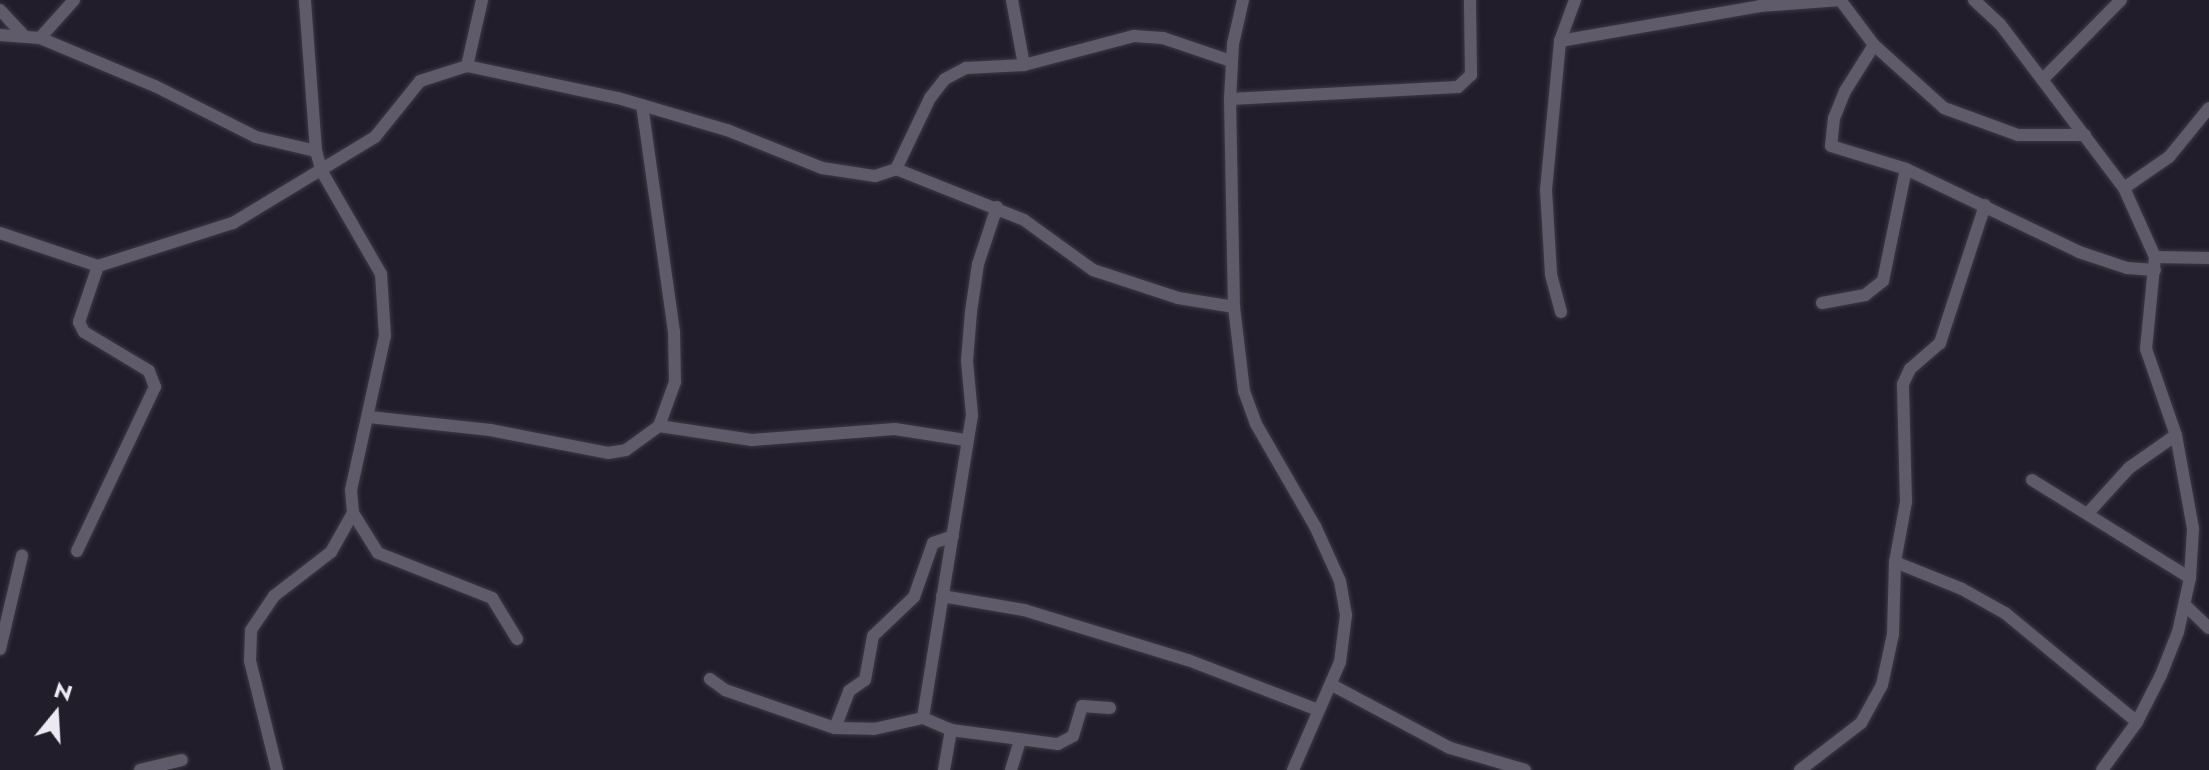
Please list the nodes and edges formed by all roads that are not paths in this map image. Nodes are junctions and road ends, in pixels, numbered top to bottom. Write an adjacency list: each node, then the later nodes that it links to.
1 (74, 0): 14 (street)
2 (305, 0): 25 (street)
3 (482, 0): 19 (street)
4 (1012, 0): 18 (street)
5 (1243, 0): 17 (street)
6 (1470, 0): 21 (street)
7 (1575, 0): 15 (street)
8 (1841, 0): 15 (street); 16 (street)
9 (1974, 0): 20 (street)
10 (2121, 0): 20 (street)
11 (0, 10): 12 (street)
12 (22, 34): 13 (street); 14 (street)
13 (0, 35)
14 (40, 38): 25 (street)
15 (1560, 41): 38 (street)
16 (1874, 45): 24 (street); 27 (street)
17 (1231, 61): 18 (street); 21 (street)
18 (1024, 65): 26 (street)
19 (467, 66): 22 (street); 28 (street)
20 (2043, 79): 24 (street)
21 (1230, 99): 37 (street)
22 (642, 105): 26 (street); 40 (street)
23 (2209, 108): 29 (street)
24 (2085, 135): 29 (street)
25 (316, 151): 28 (street)
26 (896, 169): 31 (street)
27 (1906, 169): 30 (street); 36 (street)
28 (322, 172): 35 (street); 39 (street)
29 (2124, 188): 34 (street)
30 (1985, 205): 34 (street); 49 (street)
31 (997, 207): 37 (street); 42 (street)
32 (0, 233): 35 (street)
33 (2209, 258): 34 (street)
34 (2155, 264): 41 (street)
35 (98, 266): 47 (street)
36 (1822, 303)
37 (1234, 307): 57 (street)
38 (1561, 312)
39 (369, 417): 40 (street); 45 (street)
40 (659, 426): 42 (street)
41 (2176, 435): 44 (street); 50 (street)
42 (965, 440): 46 (street)
43 (2032, 480): 44 (street)
44 (2089, 512): 50 (street)
45 (353, 513): 54 (street); 67 (street)
46 (953, 536): 51 (street); 62 (street)
47 (77, 551)
48 (22, 556): 55 (street)
49 (1895, 562): 61 (street); 72 (street)
50 (2190, 578): 52 (street)
51 (942, 596): 59 (street); 60 (street)
52 (2185, 605): 53 (street); 61 (street)
53 (2209, 628)
54 (517, 639)
55 (0, 649)
56 (710, 679): 62 (street)
57 (1332, 685): 59 (street); 71 (street)
58 (1110, 708): 64 (street)
59 (1318, 710): 70 (street)
60 (923, 718): 62 (street); 63 (street)
61 (2137, 722): 73 (street)
62 (835, 728)
63 (951, 730): 64 (street); 68 (street)
64 (1020, 741): 69 (street)
65 (182, 760): 66 (street)
66 (140, 770)
67 (277, 770)
68 (944, 770)
69 (1011, 770)
70 (1293, 770)
71 (1525, 770)
72 (1800, 770)
73 (2102, 770)

